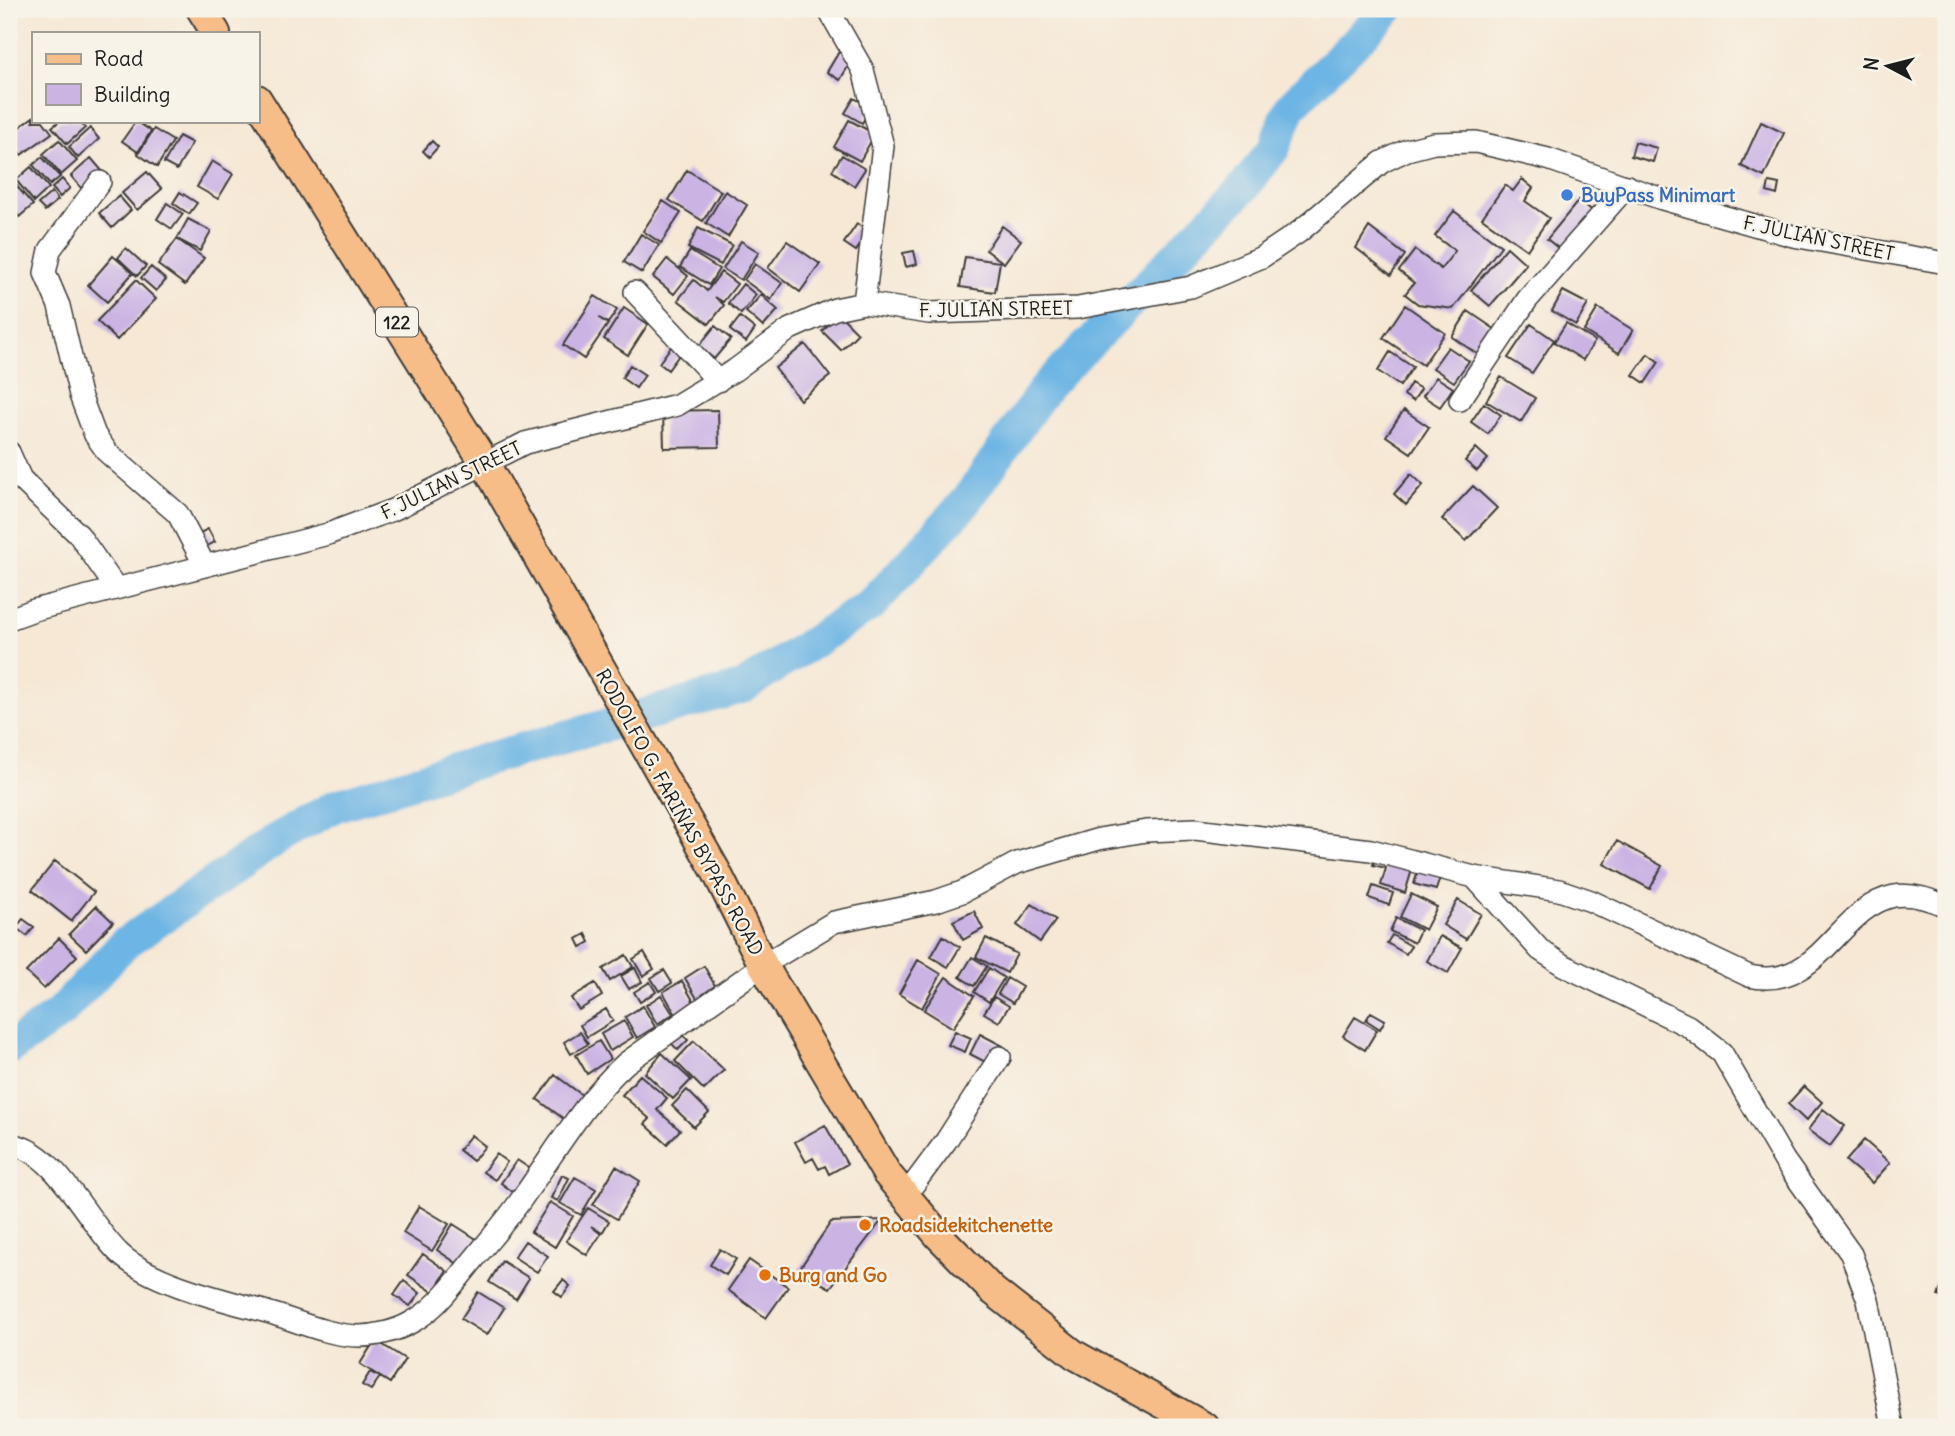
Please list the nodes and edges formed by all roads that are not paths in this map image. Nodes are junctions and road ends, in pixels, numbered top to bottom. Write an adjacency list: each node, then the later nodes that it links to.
1 (201, 9): 3 (main road)
2 (828, 9): 9 (street)
3 (215, 32)
4 (259, 102): 13 (main road, RODOLFO G. FARIÑAS BYPASS ROAD / 122)
5 (100, 182): 14 (street)
6 (1627, 186): 7 (street, F. JULIAN STREET); 9 (street, F. JULIAN STREET); 11 (street)
7 (1946, 263)
8 (635, 292): 10 (street)
9 (864, 303): 10 (street, F. JULIAN STREET)
10 (718, 381): 13 (street, F. JULIAN STREET)
11 (1460, 400)
12 (9, 452): 15 (street)
13 (484, 462): 14 (street, F. JULIAN STREET); 19 (main road, RODOLFO G. FARIÑAS BYPASS ROAD / 122)
14 (205, 566): 15 (street, F. JULIAN STREET)
15 (117, 588): 16 (street, F. JULIAN STREET)
16 (9, 620)
17 (1474, 877): 18 (street); 19 (street); 24 (street)
18 (1946, 906)
19 (763, 965): 21 (street); 22 (main road, RODOLFO G. FARIÑAS BYPASS ROAD / 122)
20 (1000, 1057): 22 (street)
21 (9, 1144)
22 (905, 1196): 23 (main road, RODOLFO G. FARIÑAS BYPASS ROAD / 122)
23 (1205, 1427)
24 (1893, 1427)

